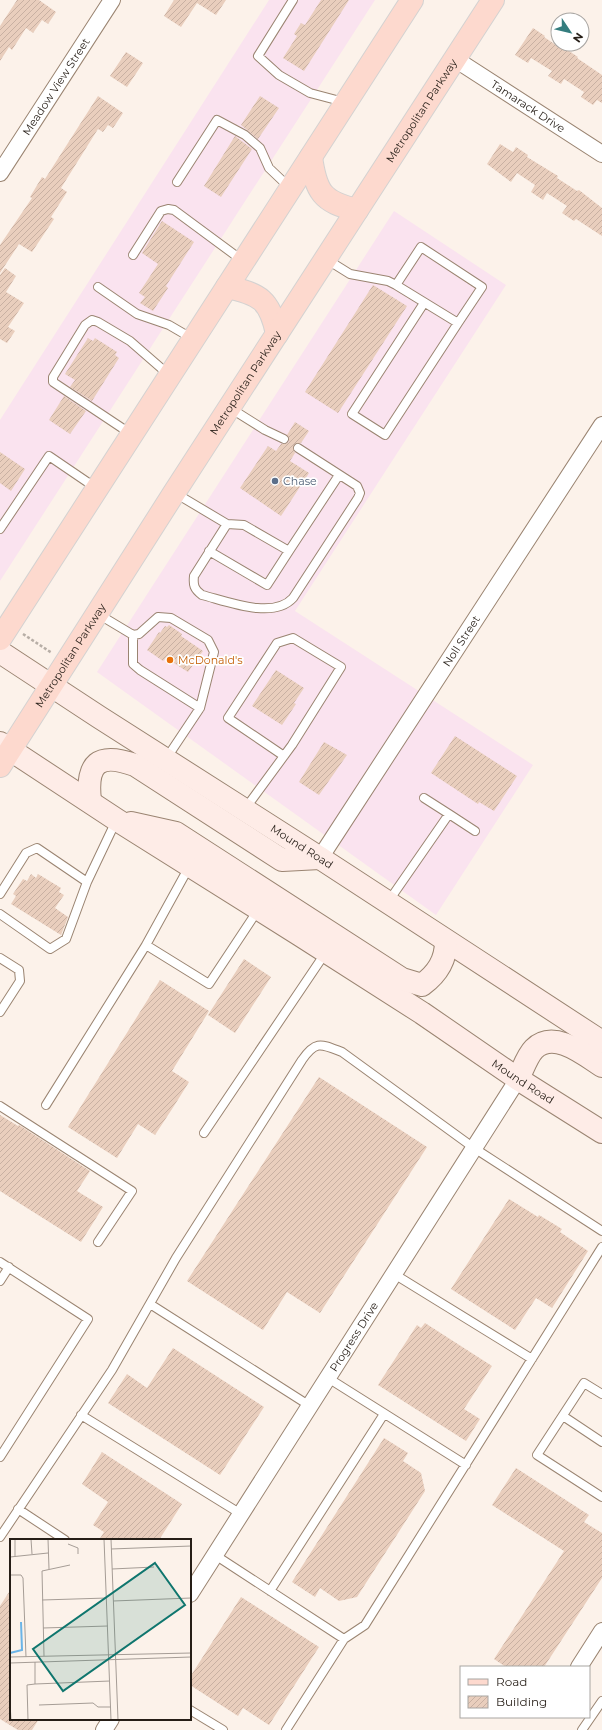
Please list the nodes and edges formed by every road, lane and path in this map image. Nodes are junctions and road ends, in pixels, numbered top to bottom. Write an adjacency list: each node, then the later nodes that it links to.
1 (112, 0): 9 (street, Meadow View Street)
2 (293, 0): 6 (lane)
3 (412, 0): 6 (main road)
4 (493, 0): 5 (main road, Metropolitan Parkway)
5 (455, 59): 7 (street, Tamarack Drive); 12 (main road, Metropolitan Parkway)
6 (346, 103): 8 (main road)
7 (602, 154)
8 (311, 157): 11 (main road); 12 (main road)
9 (0, 173)
10 (177, 182): 11 (lane)
11 (290, 189): 15 (main road)
12 (357, 210): 14 (main road, Metropolitan Parkway)
13 (133, 255): 15 (lane)
14 (326, 259): 16 (lane); 21 (main road, Metropolitan Parkway)
15 (244, 261): 18 (main road)
16 (396, 285): 19 (lane); 20 (lane)
17 (98, 287): 22 (lane)
18 (227, 287): 21 (main road); 22 (main road)
19 (424, 302): 20 (lane); 20 (lane)
20 (458, 324)
21 (277, 334): 24 (main road, Metropolitan Parkway)
22 (194, 340): 23 (main road)
23 (170, 376): 26 (main road); 26 (lane)
24 (229, 408): 27 (lane); 31 (main road, Metropolitan Parkway)
25 (602, 425): 52 (street, Noll Street)
26 (131, 434): 30 (main road)
27 (284, 439)
28 (298, 448): 29 (lane)
29 (340, 475): 34 (lane); 35 (lane)
30 (96, 489): 33 (lane); 37 (main road)
31 (174, 493): 32 (lane); 36 (main road, Metropolitan Parkway)
32 (227, 524): 34 (lane); 35 (lane)
33 (0, 529)
34 (210, 551): 35 (lane)
35 (289, 551)
36 (97, 614): 38 (lane); 41 (main road, Metropolitan Parkway)
37 (9, 635): 40 (path)
38 (133, 635): 42 (lane); 42 (lane)
39 (0, 652): 41 (main road, Mound Road)
40 (55, 655)
41 (51, 685): 43 (main road, Metropolitan Parkway); 45 (main road, Mound Road)
42 (200, 708): 45 (lane)
43 (4, 753): 47 (main road, Mound Road)
44 (284, 756): 44 (lane); 48 (lane)
45 (166, 760): 48 (main road, Mound Road)
46 (424, 798): 49 (lane)
47 (90, 802): 50 (main road, Mound Road); 52 (main road)
48 (245, 810): 52 (main road, Mound Road)
49 (448, 814): 51 (lane); 56 (lane)
50 (116, 820): 53 (main road, Mound Road); 54 (lane); 59 (main road)
51 (475, 831)
52 (320, 858): 56 (main road, Mound Road)
53 (190, 866): 57 (main road, Mound Road); 60 (lane)
54 (87, 882): 55 (lane); 58 (lane)
55 (0, 894)
56 (388, 903): 59 (main road, Mound Road)
57 (259, 909): 60 (lane); 61 (main road, Mound Road)
58 (0, 914)
59 (446, 941): 64 (main road, Mound Road)
60 (146, 945): 67 (lane)
61 (326, 951): 66 (main road, Mound Road); 70 (lane)
62 (0, 958): 63 (lane)
63 (0, 1012)
64 (599, 1035)
65 (602, 1066): 66 (main road)
66 (518, 1079): 69 (main road, Mound Road); 71 (street, Progress Drive)
67 (46, 1105)
68 (0, 1106): 73 (lane)
69 (602, 1132)
70 (204, 1133)
71 (474, 1148): 72 (lane); 77 (street, Progress Drive); 79 (lane)
72 (602, 1231)
73 (98, 1242)
74 (602, 1247): 80 (lane)
75 (0, 1262): 76 (lane)
76 (9, 1267): 78 (lane); 88 (lane)
77 (394, 1274): 80 (lane); 81 (street, Progress Drive)
78 (0, 1281)
79 (150, 1304): 83 (lane); 85 (lane)
80 (532, 1359): 89 (lane)
81 (328, 1378): 83 (street, Progress Drive); 84 (lane)
82 (602, 1394): 86 (lane)
83 (310, 1406): 92 (street, Progress Drive)
84 (384, 1414): 89 (lane); 96 (lane)
85 (81, 1415): 91 (lane); 92 (lane)
86 (563, 1416): 87 (lane); 90 (lane)
87 (602, 1442)
88 (0, 1457)
89 (466, 1465): 99 (lane)
90 (602, 1497)
91 (18, 1510): 93 (lane); 94 (lane)
92 (241, 1514): 95 (street, Progress Drive)
93 (0, 1537)
94 (63, 1539)
95 (215, 1555): 96 (lane); 97 (street, Progress Drive)
96 (270, 1591): 99 (lane)
97 (191, 1592)
98 (602, 1631): 100 (street)
99 (344, 1639): 106 (lane)
100 (580, 1666)
101 (602, 1700): 107 (lane)
102 (191, 1711): 105 (lane)
103 (110, 1720): 104 (street)
104 (104, 1730)
105 (223, 1730)
106 (286, 1730)
107 (582, 1730)

